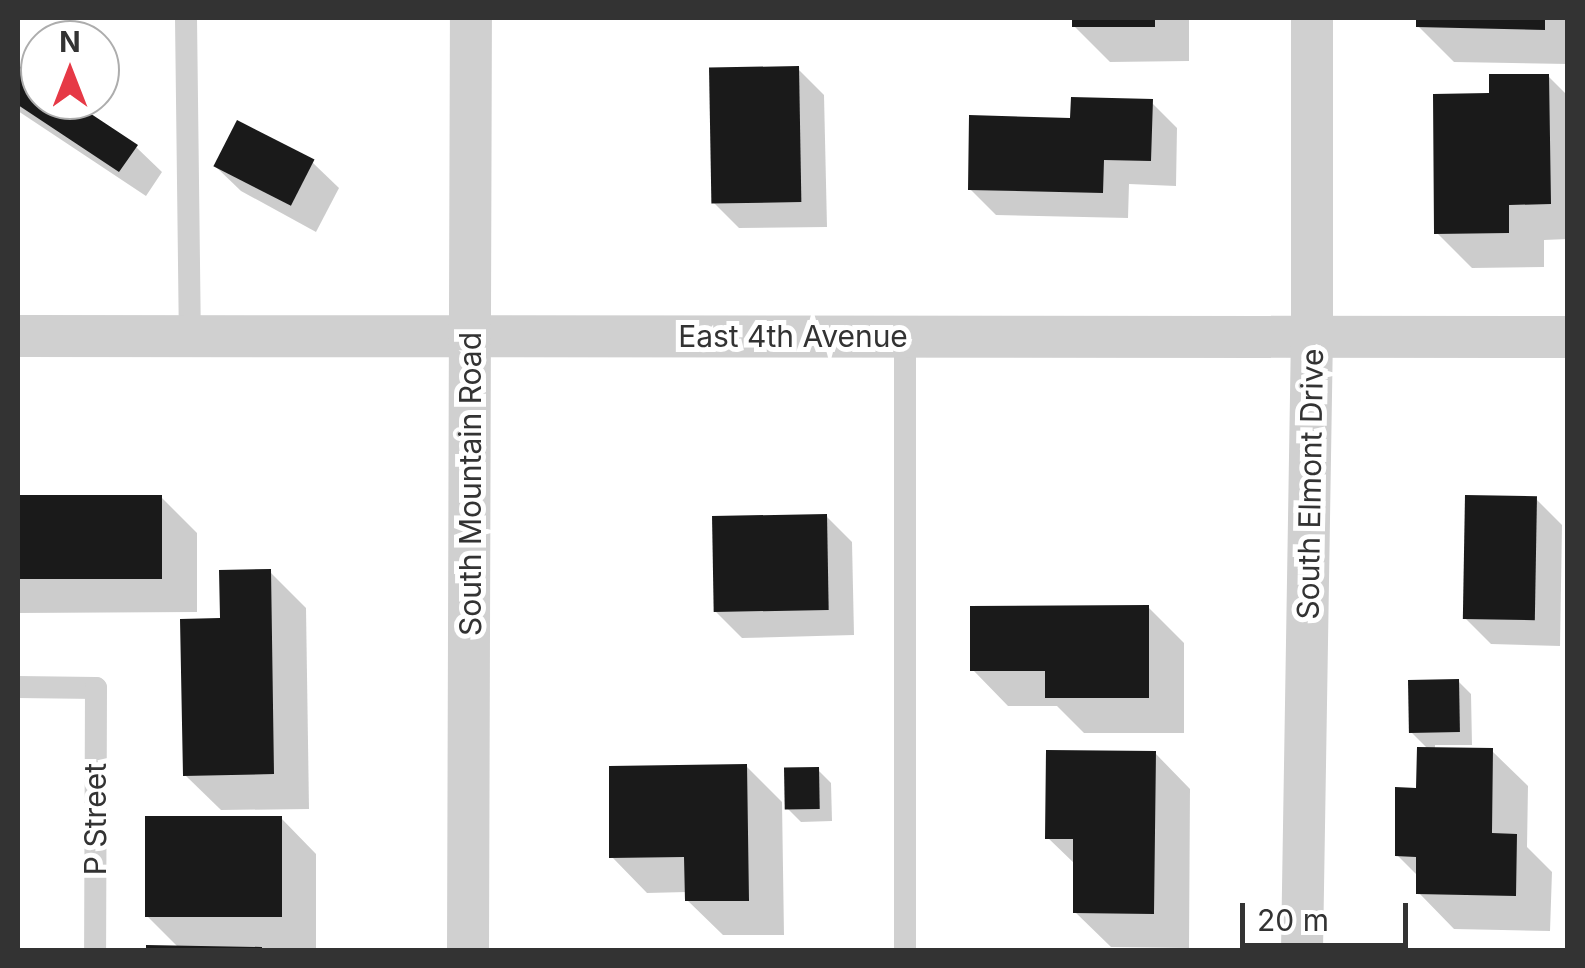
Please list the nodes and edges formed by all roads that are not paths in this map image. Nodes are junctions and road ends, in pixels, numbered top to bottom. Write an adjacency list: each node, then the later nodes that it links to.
1 (186, 18): 5 (lane)
2 (471, 18): 6 (street, South Mountain Road)
3 (1312, 18): 8 (street, South Elmont Drive)
4 (18, 336): 5 (street, East 4th Avenue)
5 (190, 336): 6 (street, East 4th Avenue)
6 (470, 336): 7 (street, East 4th Avenue); 12 (street, South Mountain Road)
7 (905, 336): 8 (street, East 4th Avenue); 13 (lane)
8 (1312, 337): 9 (street, East 4th Avenue); 14 (street, South Elmont Drive)
9 (1568, 337)
10 (18, 688): 11 (lane, P Street)
11 (95, 950)
12 (468, 950)
13 (905, 950)
14 (1302, 950)

